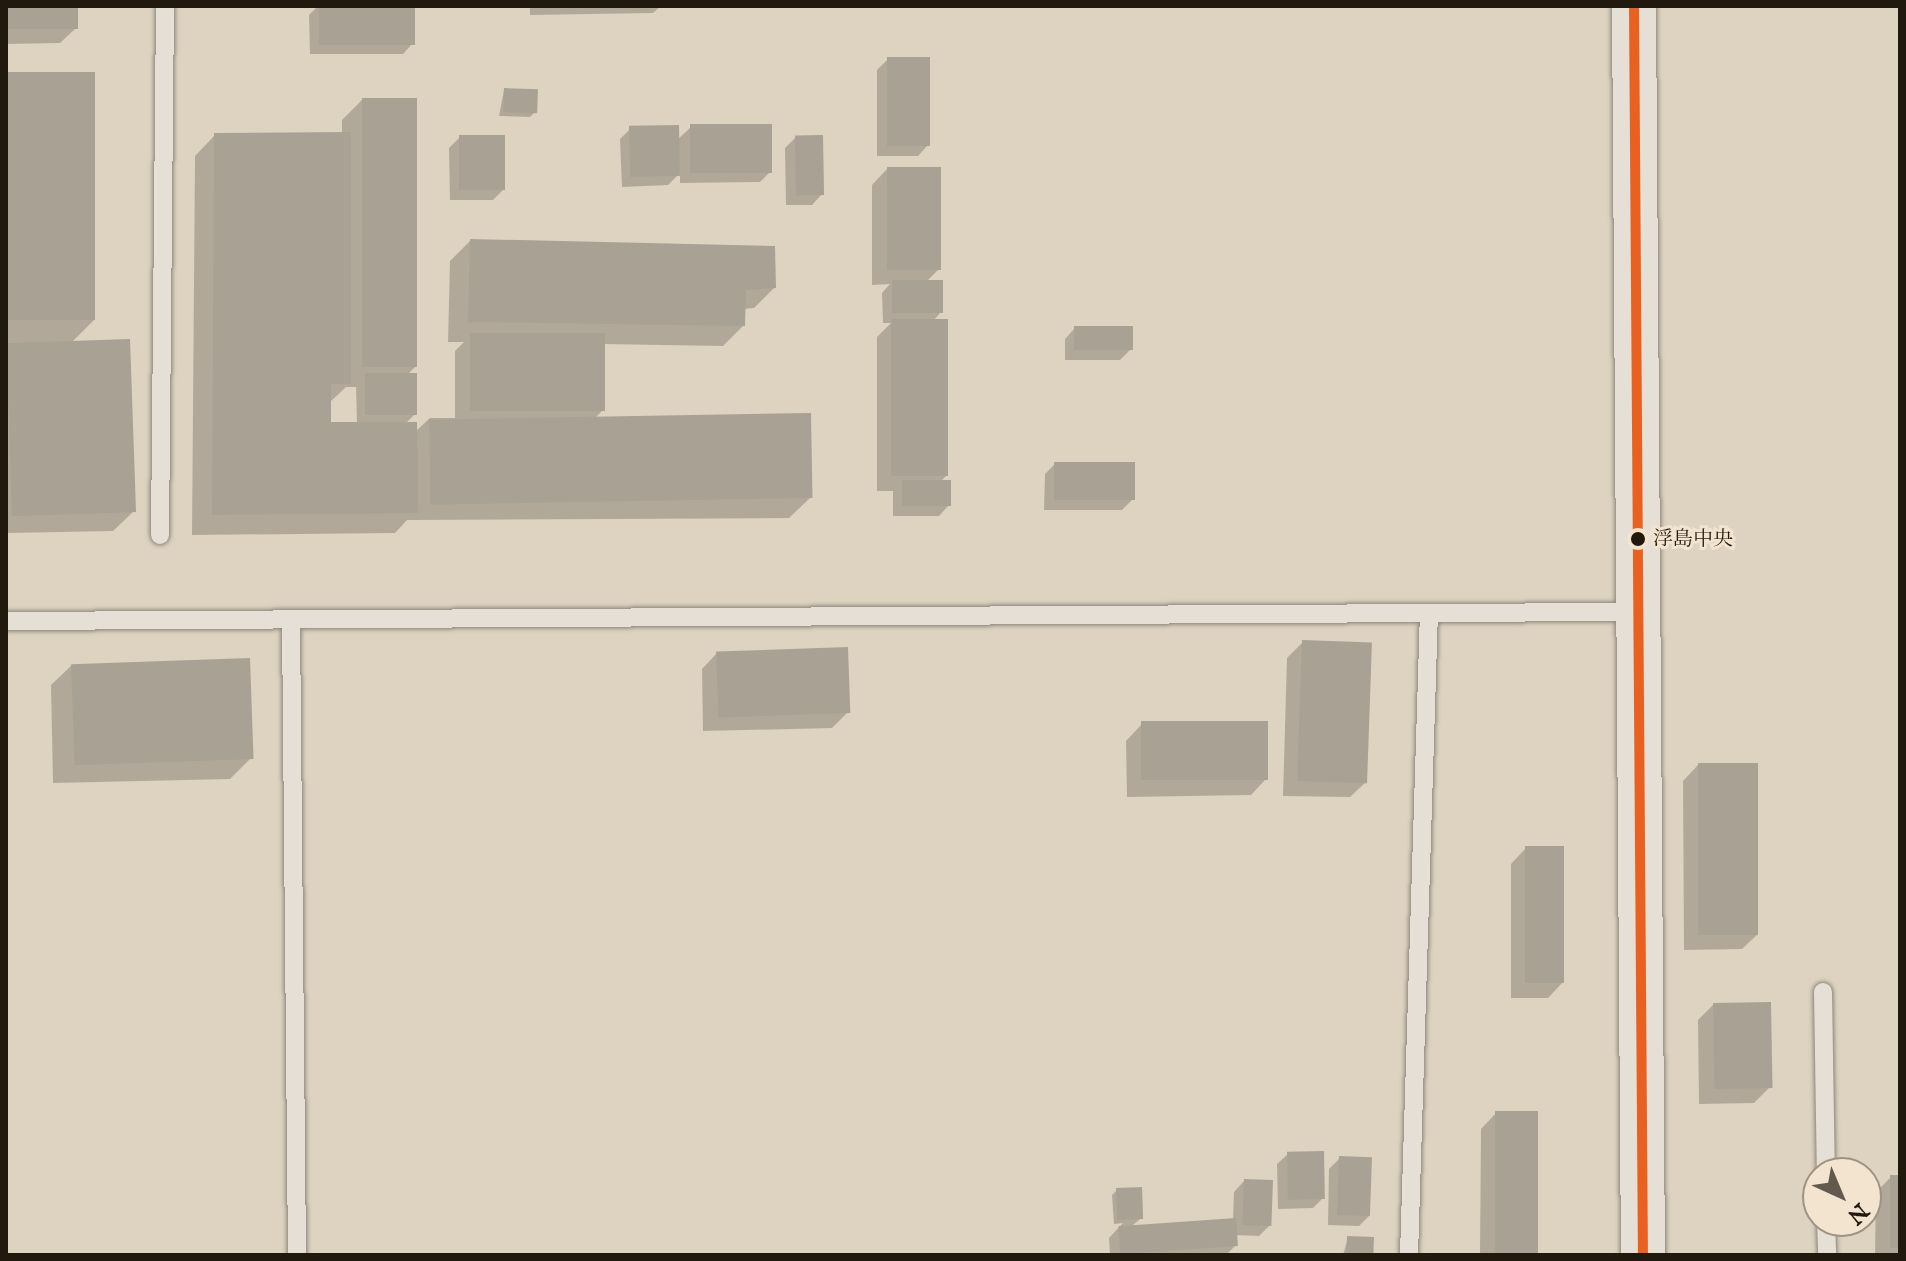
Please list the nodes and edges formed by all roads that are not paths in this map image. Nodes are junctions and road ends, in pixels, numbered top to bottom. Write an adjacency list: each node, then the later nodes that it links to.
1 (165, 6): 3 (lane)
2 (1634, 6): 4 (street)
3 (160, 535)
4 (1638, 612): 5 (lane); 12 (street)
5 (1429, 613): 6 (lane); 11 (lane)
6 (291, 620): 7 (lane); 10 (lane)
7 (6, 621)
8 (1823, 992): 9 (lane)
9 (1826, 1157)
10 (297, 1255)
11 (1409, 1255)
12 (1643, 1255)

